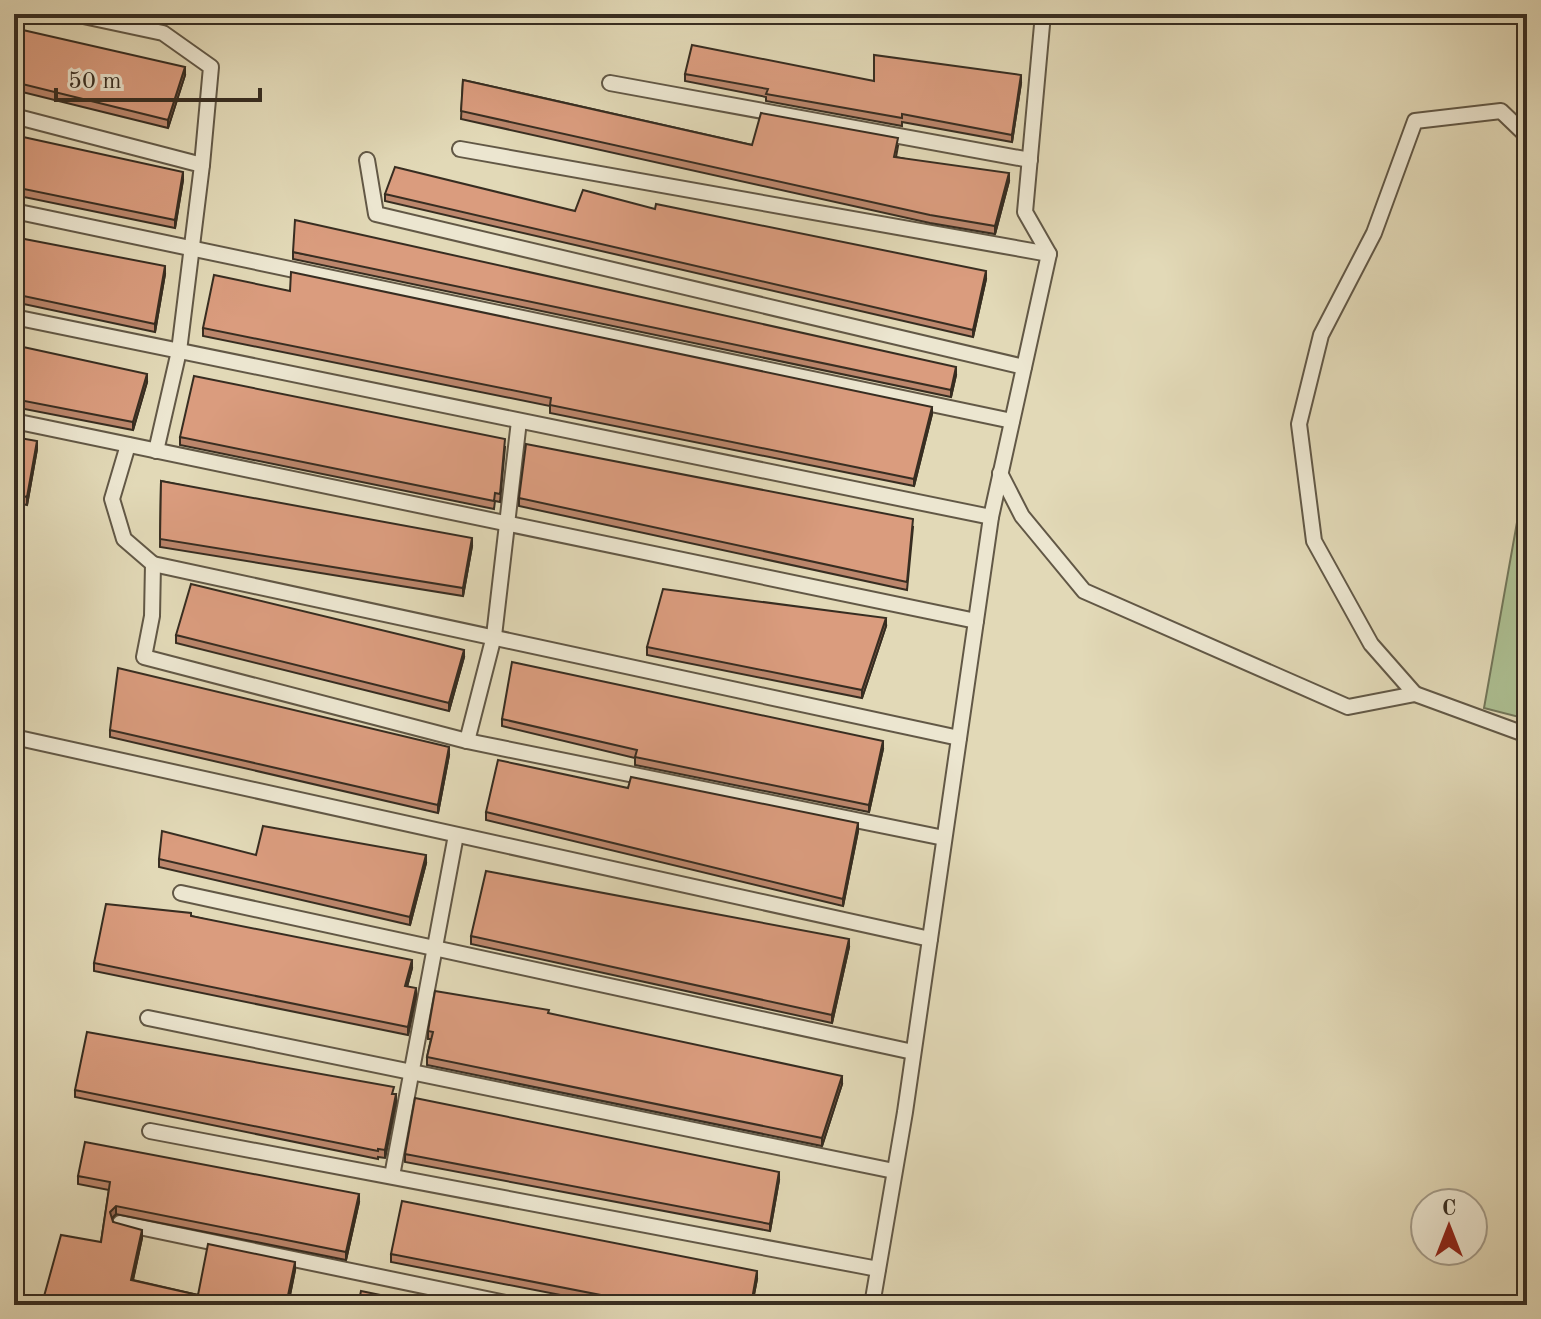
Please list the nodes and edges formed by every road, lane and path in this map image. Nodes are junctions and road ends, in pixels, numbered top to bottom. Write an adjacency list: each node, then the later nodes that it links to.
1 (74, 14): 9 (lane)
2 (1043, 14): 8 (lane)
3 (610, 83): 8 (lane)
4 (14, 116): 9 (lane)
5 (1527, 136): 27 (lane)
6 (460, 149): 12 (lane)
7 (367, 160): 15 (lane)
8 (1030, 160): 12 (lane)
9 (202, 165): 11 (lane)
10 (14, 211): 11 (lane)
11 (191, 248): 14 (lane); 18 (lane)
12 (1049, 254): 15 (lane)
13 (14, 317): 14 (lane)
14 (179, 351): 17 (lane); 20 (lane)
15 (1024, 367): 18 (lane)
16 (14, 421): 19 (lane)
17 (519, 421): 22 (lane); 23 (lane)
18 (1012, 421): 21 (lane)
19 (128, 445): 20 (lane); 24 (lane)
20 (156, 451): 23 (lane)
21 (1000, 473): 22 (lane); 27 (lane)
22 (991, 517): 25 (lane)
23 (507, 523): 25 (lane); 26 (lane)
24 (153, 564): 26 (lane); 31 (lane)
25 (976, 621): 30 (lane)
26 (494, 636): 30 (lane); 31 (lane)
27 (1415, 694): 28 (lane)
28 (1527, 735)
29 (14, 737): 32 (lane)
30 (959, 738): 33 (lane)
31 (467, 741): 33 (lane)
32 (456, 835): 35 (lane); 36 (lane)
33 (944, 838): 35 (lane)
34 (181, 893): 36 (lane)
35 (930, 939): 38 (lane)
36 (436, 948): 38 (lane); 39 (lane)
37 (148, 1018): 39 (lane)
38 (913, 1052): 41 (lane)
39 (410, 1072): 41 (lane); 42 (lane)
40 (150, 1131): 42 (lane)
41 (894, 1171): 44 (lane)
42 (392, 1176): 44 (lane)
43 (120, 1223): 45 (lane)
44 (878, 1269): 46 (lane)
45 (515, 1305)
46 (872, 1305)

